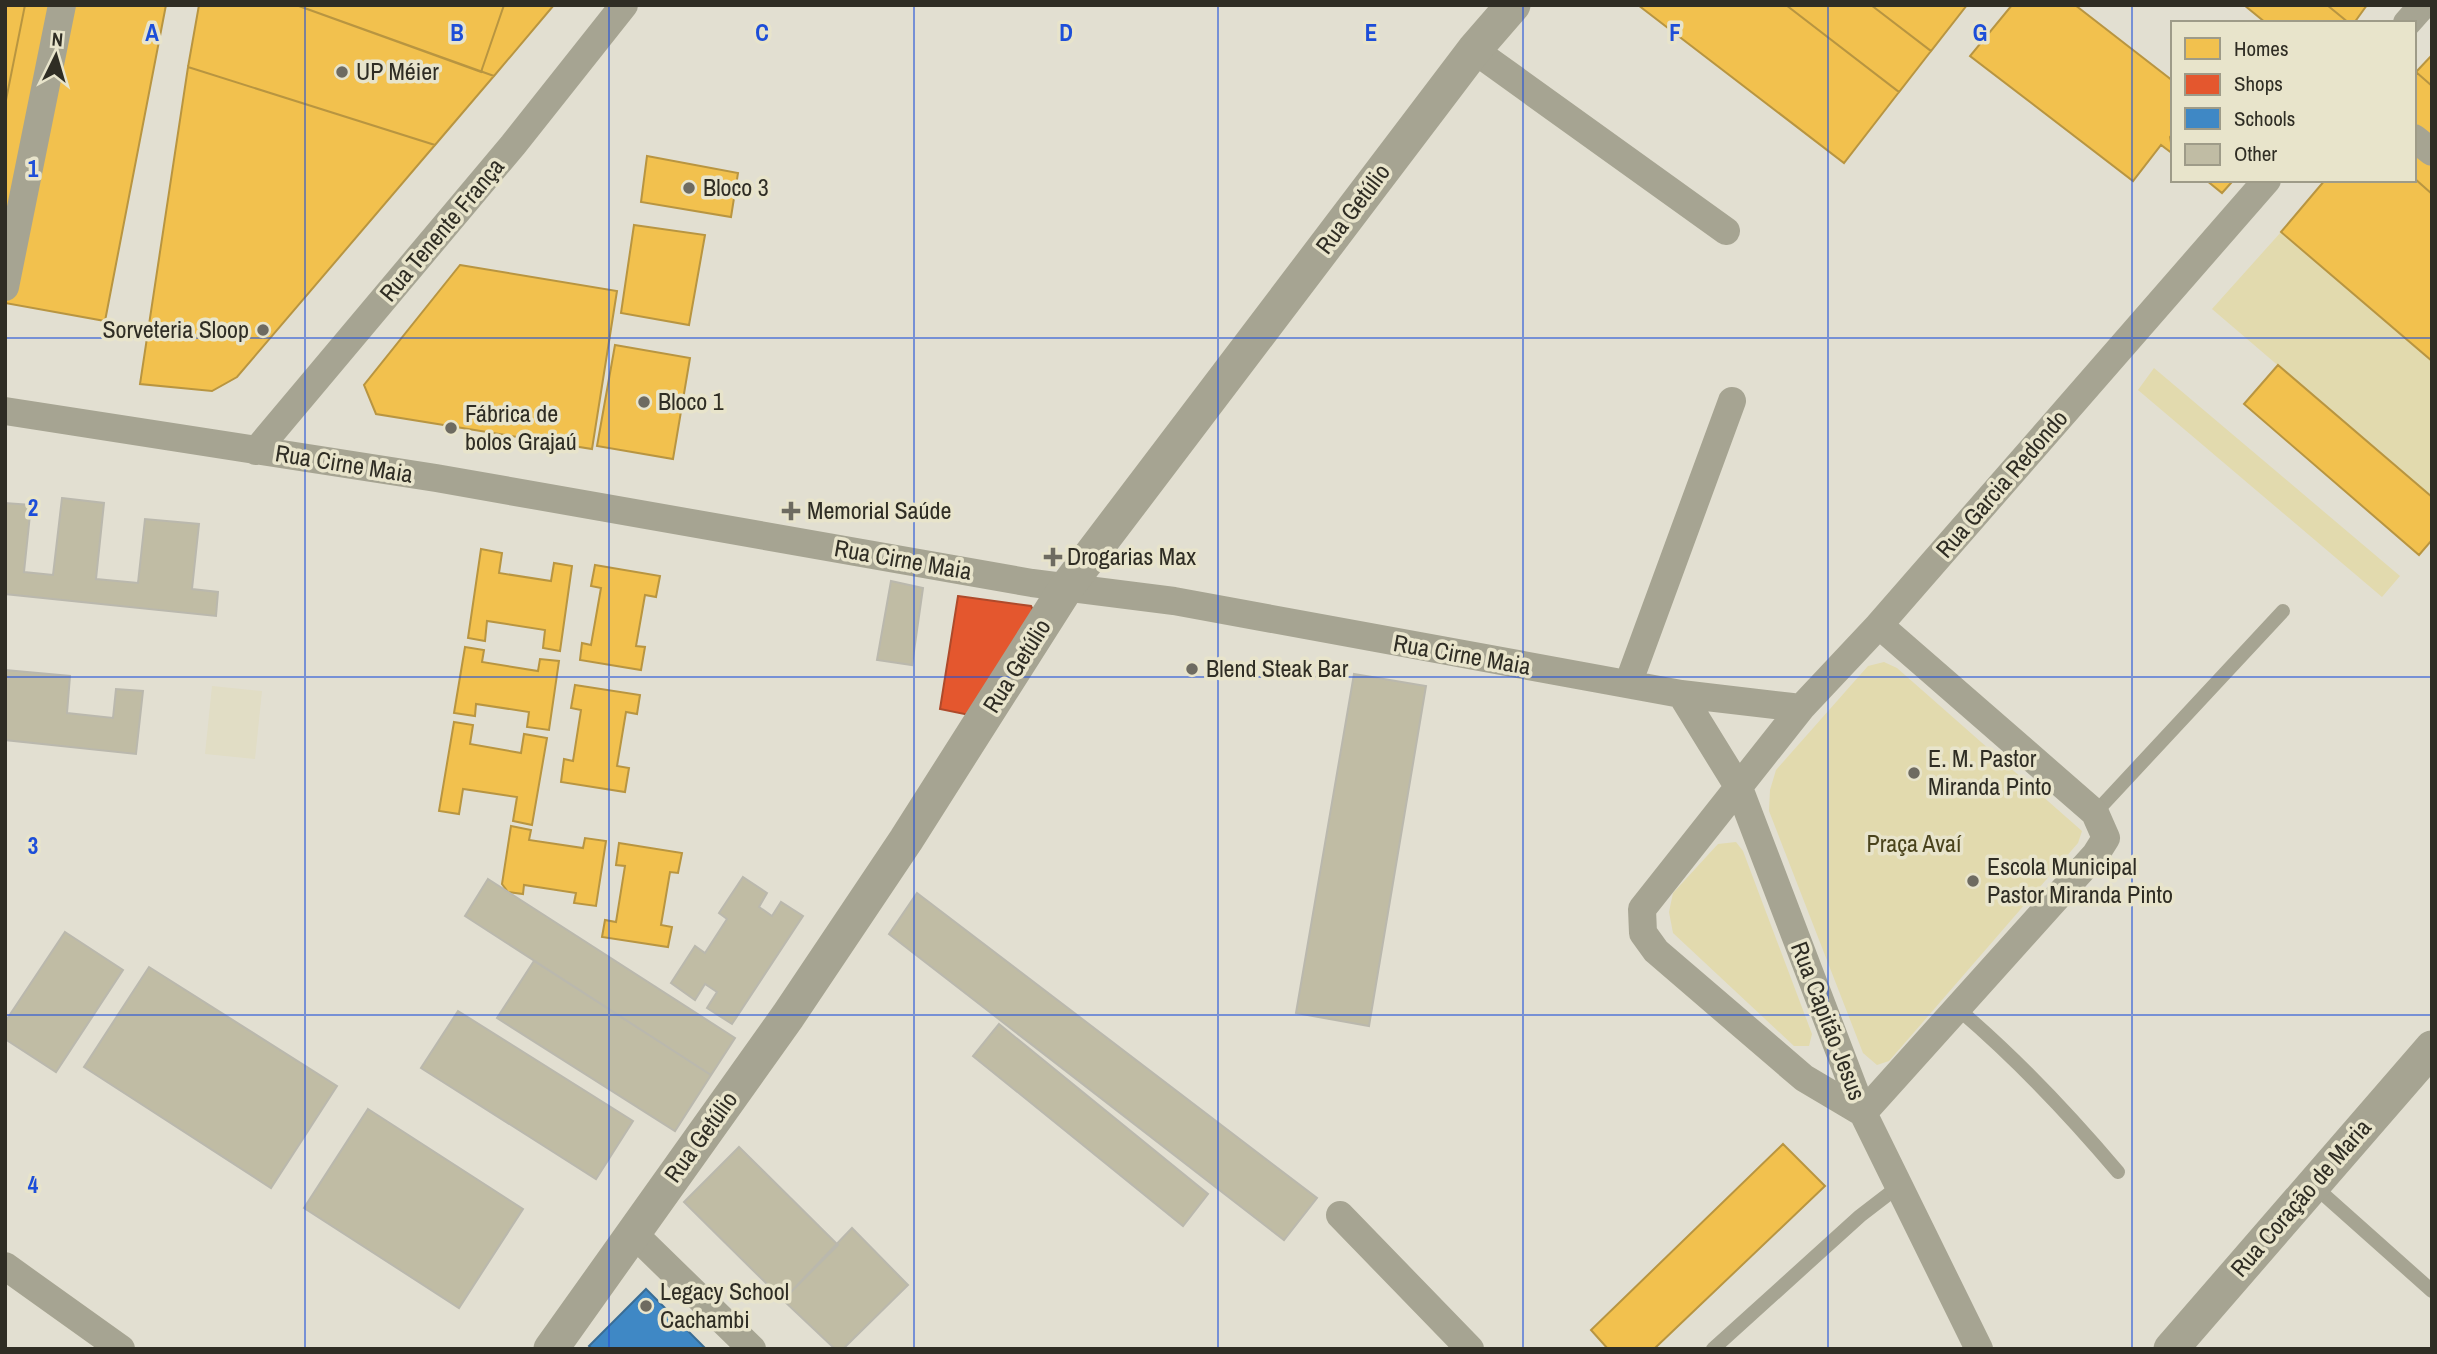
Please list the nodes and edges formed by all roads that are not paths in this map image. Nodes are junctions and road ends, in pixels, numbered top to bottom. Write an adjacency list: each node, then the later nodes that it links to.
1 (62, 5): 11 (street)
2 (1513, 5): 6 (street, Rua Getúlio)
3 (2423, 5): 5 (street)
4 (623, 6): 14 (street, Rua Tenente França)
5 (2409, 21)
6 (1475, 50): 10 (street); 15 (street, Rua Getúlio)
7 (2416, 140): 8 (street)
8 (2432, 152)
9 (2265, 182): 17 (street, Rua Garcia Redondo)
10 (1726, 231)
11 (5, 287)
12 (1732, 401): 18 (street)
13 (5, 411): 14 (street, Rua Cirne Maia)
14 (256, 451): 15 (street, Rua Cirne Maia)
15 (1066, 588): 18 (street, Rua Cirne Maia); 30 (street, Rua Getúlio)
16 (2283, 611): 22 (lane)
17 (1879, 625): 20 (street, Rua Garcia Redondo); 22 (street)
18 (1628, 684): 19 (street, Rua Cirne Maia)
19 (1681, 694): 20 (street, Rua Cirne Maia); 21 (street, Rua Capitão Jesus)
20 (1801, 708): 21 (street, Rua Garcia Redondo)
21 (1739, 788): 25 (street, Rua Capitão Jesus); 25 (street)
22 (2095, 813): 23 (street)
23 (1957, 1008): 25 (street); 26 (lane)
24 (2432, 1048): 27 (street, Rua Coração de Maria)
25 (1863, 1113): 28 (street, Rua Capitão Jesus)
26 (2118, 1172)
27 (2313, 1185): 32 (lane); 39 (street, Rua Coração de Maria)
28 (1899, 1186): 37 (lane); 38 (street, Rua Capitão Jesus)
29 (1340, 1215): 36 (street)
30 (632, 1232): 34 (street, Rua Getúlio); 35 (street)
31 (5, 1266): 33 (street)
32 (2432, 1291)
33 (121, 1349)
34 (551, 1349)
35 (752, 1349)
36 (1470, 1349)
37 (1713, 1349)
38 (1979, 1349)
39 (2171, 1349)

